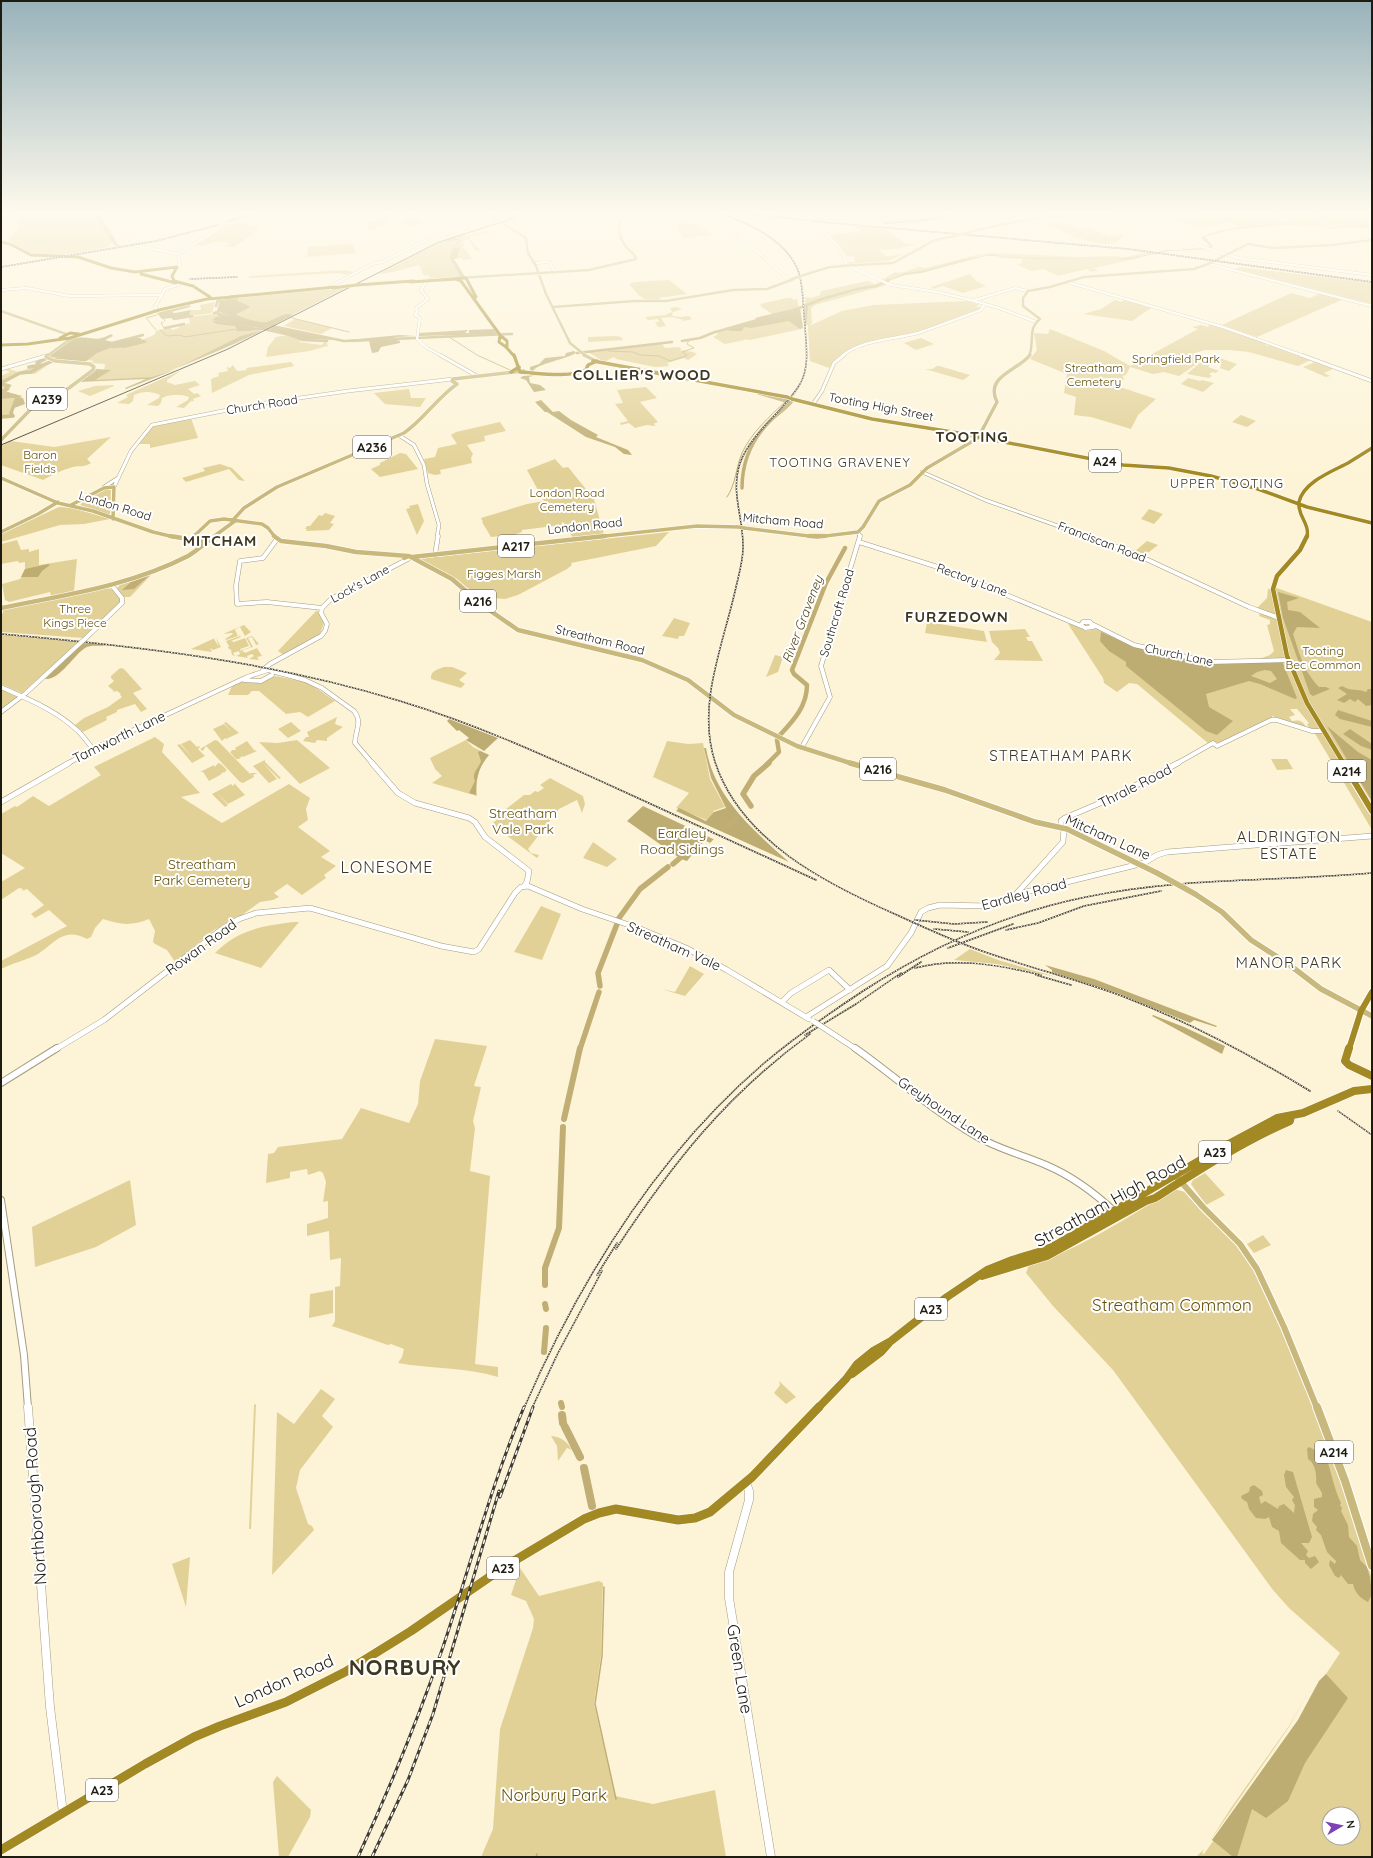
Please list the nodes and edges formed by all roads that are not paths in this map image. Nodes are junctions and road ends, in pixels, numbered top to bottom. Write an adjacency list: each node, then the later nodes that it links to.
1 (160, 299): 17 (street)
2 (207, 299): 17 (highway)
3 (428, 299): 26 (street)
4 (476, 299): 24 (highway)
5 (549, 299): 15 (main road)
6 (680, 299): 15 (main road)
7 (965, 299): 12 (street)
8 (985, 299): 12 (street)
9 (1022, 299): 18 (main road)
10 (1125, 299): 29 (street)
11 (1344, 299): 14 (street)
12 (972, 301): 13 (street)
13 (984, 305): 18 (street); 30 (street)
14 (1372, 306)
15 (553, 307): 22 (main road)
16 (1, 311): 19 (main road)
17 (157, 311): 19 (highway)
18 (1036, 322): 32 (main road)
19 (66, 338): 20 (highway); 21 (main road)
20 (1, 344)
21 (50, 359): 23 (street); 33 (main road, A239)
22 (594, 360): 24 (highway); 30 (highway, A24, bridge)
23 (2, 368)
24 (521, 369): 25 (highway); 26 (main road, A236)
25 (511, 372): 26 (main road, A236)
26 (474, 376): 27 (main road, A236)
27 (453, 380): 28 (street, Church Road); 28 (street, Church Road); 31 (main road, A236)
28 (436, 381): 37 (street, Church Road)
29 (1372, 381)
30 (813, 404): 32 (highway, Tooting High Street / A24)
31 (400, 436): 47 (main road, A236); 58 (street)
32 (979, 436): 35 (main road); 42 (highway, Tooting High Street / A24)
33 (1, 440)
34 (1371, 450): 42 (highway)
35 (922, 472): 51 (main road); 64 (street, Franciscan Road)
36 (1, 477): 40 (main road, London Road)
37 (118, 478): 38 (street); 39 (street, Church Road)
38 (104, 487): 39 (main road); 41 (main road)
39 (114, 487): 44 (main road)
40 (56, 502): 41 (main road); 43 (main road, London Road); 50 (main road)
41 (80, 502): 43 (main road)
42 (1299, 504): 48 (highway, A24); 64 (highway, A214)
43 (79, 508): 45 (main road, London Road)
44 (112, 512): 45 (main road); 46 (main road)
45 (102, 515): 46 (main road, London Road)
46 (114, 519): 52 (main road, London Road)
47 (234, 522): 52 (main road); 54 (main road); 55 (main road, A236)
48 (1372, 524)
49 (704, 526): 51 (main road, Mitcham Road / A217, bridge); 58 (main road, London Road / A217)
50 (1, 532)
51 (858, 532): 56 (street)
52 (194, 539): 55 (main road, London Road)
53 (269, 540): 57 (street)
54 (276, 540): 57 (street); 59 (main road, London Road / A217); 60 (street)
55 (208, 541): 61 (main road, A236)
56 (859, 543): 65 (street, Rectory Lane); 77 (street, Southcroft Road)
57 (267, 551): 60 (street)
58 (435, 555): 59 (main road, London Road / A217)
59 (408, 558): 63 (street, Lock's Lane); 76 (main road, Streatham Road / A216)
60 (257, 559): 63 (street)
61 (114, 585): 62 (main road, A236); 73 (street, bridge)
62 (1, 608)
63 (322, 608): 68 (street)
64 (1279, 618): 67 (highway, A214)
65 (1081, 624): 66 (street); 66 (street)
66 (1094, 626): 67 (street, Church Lane)
67 (1289, 660): 75 (highway, A214)
68 (269, 670): 69 (street, Tamworth Lane); 71 (street); 84 (street)
69 (260, 674): 70 (street, Tamworth Lane); 71 (street)
70 (241, 680): 71 (street); 78 (street, Tamworth Lane)
71 (259, 682)
72 (1, 687): 73 (street)
73 (22, 696): 74 (street); 78 (street)
74 (1, 712)
75 (1323, 731): 80 (highway, A214); 81 (street, Thrale Road)
76 (779, 738): 77 (main road, Mitcham Lane / A216)
77 (802, 747): 81 (main road, Mitcham Lane / A216)
78 (93, 749): 79 (street, Tamworth Lane)
79 (1, 802)
80 (1372, 812)
81 (1062, 828): 83 (main road, Mitcham Lane / A216); 85 (street)
82 (1372, 836): 83 (street, Eardley Road)
83 (1142, 864): 85 (street, Eardley Road); 89 (main road, Mitcham Lane / A216, bridge)
84 (526, 885): 88 (street, Streatham Vale); 94 (street, Rowan Road)
85 (1015, 895): 86 (street, Eardley Road)
86 (850, 990): 88 (street); 91 (street, Eardley Road)
87 (1372, 992): 89 (highway)
88 (782, 1002): 91 (street, Streatham Vale)
89 (1362, 1011): 90 (main road, Mitcham Lane / A216); 93 (highway)
90 (1372, 1016)
91 (806, 1017): 92 (street, Streatham Vale)
92 (813, 1021): 102 (street, Greyhound Lane, bridge)
93 (1372, 1076)
94 (1, 1083)
95 (1372, 1089): 97 (highway, Streatham High Road / A23)
96 (1372, 1093): 97 (highway, Streatham High Road / A23)
97 (1338, 1097): 98 (highway, Streatham High Road / A23)
98 (1291, 1116): 99 (highway, Streatham High Road / A23); 100 (highway, Streatham High Road / A23)
99 (1176, 1176): 100 (main road, A214); 102 (highway, Streatham High Road / A23)
100 (1181, 1182): 103 (highway, Streatham High Road / A23); 107 (main road, A214)
101 (1, 1200): 108 (street, Northborough Road)
102 (1113, 1210): 103 (street, Greyhound Lane); 104 (highway, Streatham High Road / A23)
103 (1119, 1216): 104 (highway, Streatham High Road / A23)
104 (977, 1277): 105 (highway, Streatham High Road / A23)
105 (746, 1483): 106 (highway, Streatham High Road / A23); 110 (street, Green Lane)
106 (593, 1515): 108 (highway, London Road / A23)
107 (1372, 1566)
108 (63, 1813): 109 (highway, London Road / A23)
109 (1, 1850)
110 (771, 1857)

